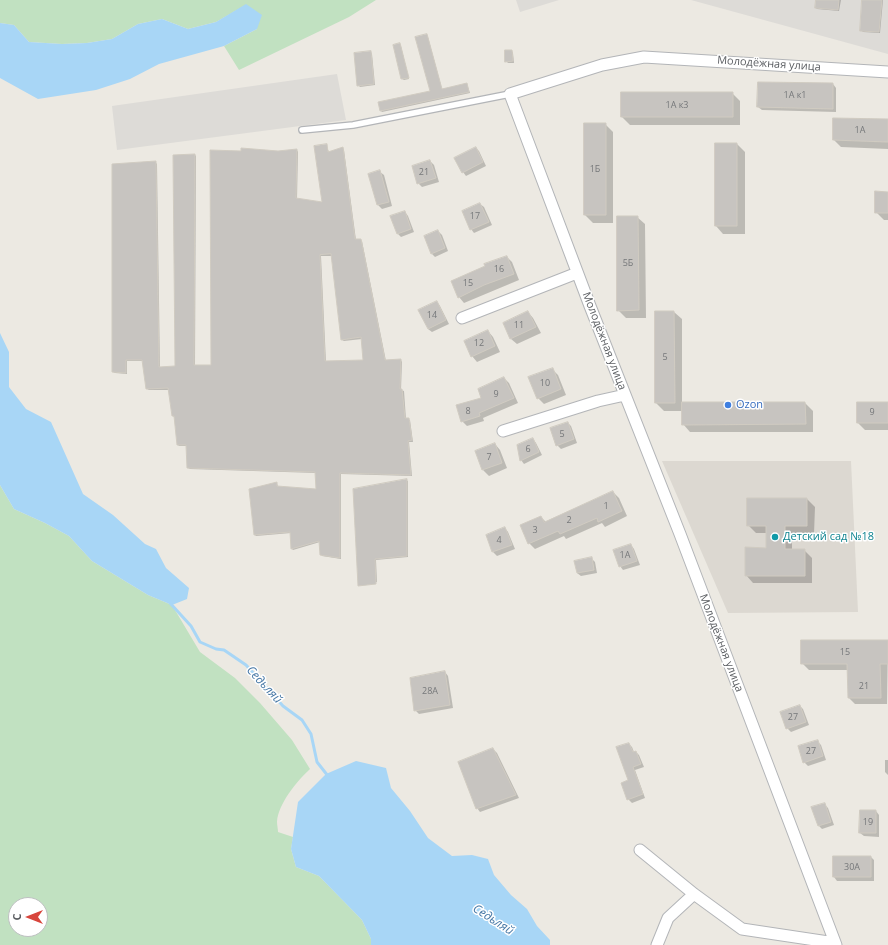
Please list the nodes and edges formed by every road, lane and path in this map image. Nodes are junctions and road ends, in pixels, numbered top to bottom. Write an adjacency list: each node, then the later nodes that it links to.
1 (888, 72): 2 (street, Молодёжная улица)
2 (510, 94): 3 (lane); 4 (street, Молодёжная улица)
3 (302, 130)
4 (577, 272): 5 (street); 6 (street, Молодёжная улица)
5 (462, 318)
6 (625, 395): 7 (street); 10 (street, Молодёжная улица)
7 (503, 431)
8 (640, 850): 9 (street)
9 (694, 894): 10 (street); 11 (street)
10 (836, 944)
11 (656, 945)

